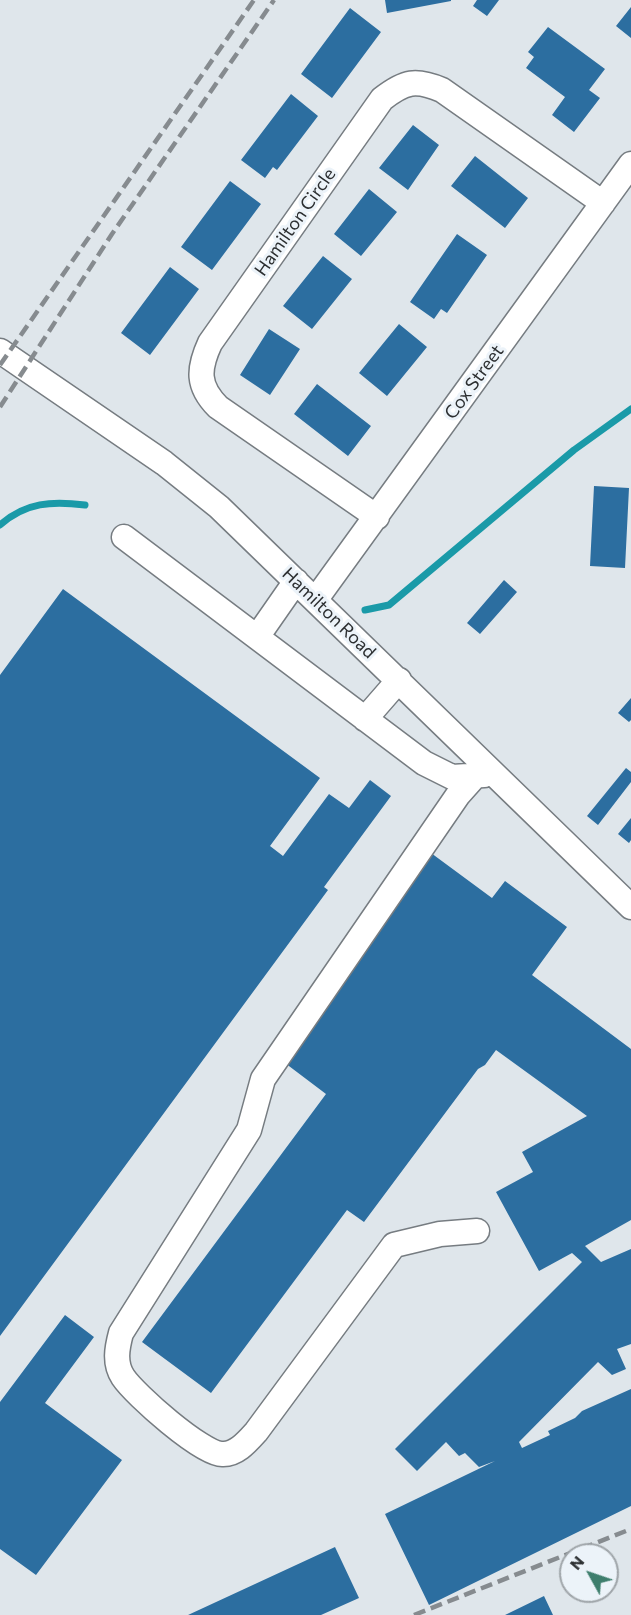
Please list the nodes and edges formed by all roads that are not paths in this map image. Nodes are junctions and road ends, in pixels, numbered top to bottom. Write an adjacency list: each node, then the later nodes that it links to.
1 (631, 164): 2 (street, Cox Street)
2 (603, 203): 4 (street, Cox Street); 4 (street, Hamilton Circle)
3 (0, 351): 6 (street, Hamilton Road)
4 (377, 517): 7 (street, Cox Street)
5 (124, 537): 8 (street)
6 (296, 581): 7 (street, Hamilton Road); 8 (street)
7 (316, 599): 9 (street, Hamilton Road)
8 (257, 637): 10 (street)
9 (399, 680): 10 (street); 11 (street, Hamilton Road)
10 (365, 719): 11 (street)
11 (485, 775): 12 (street, Hamilton Road); 13 (street)
12 (631, 907)
13 (477, 1231)

